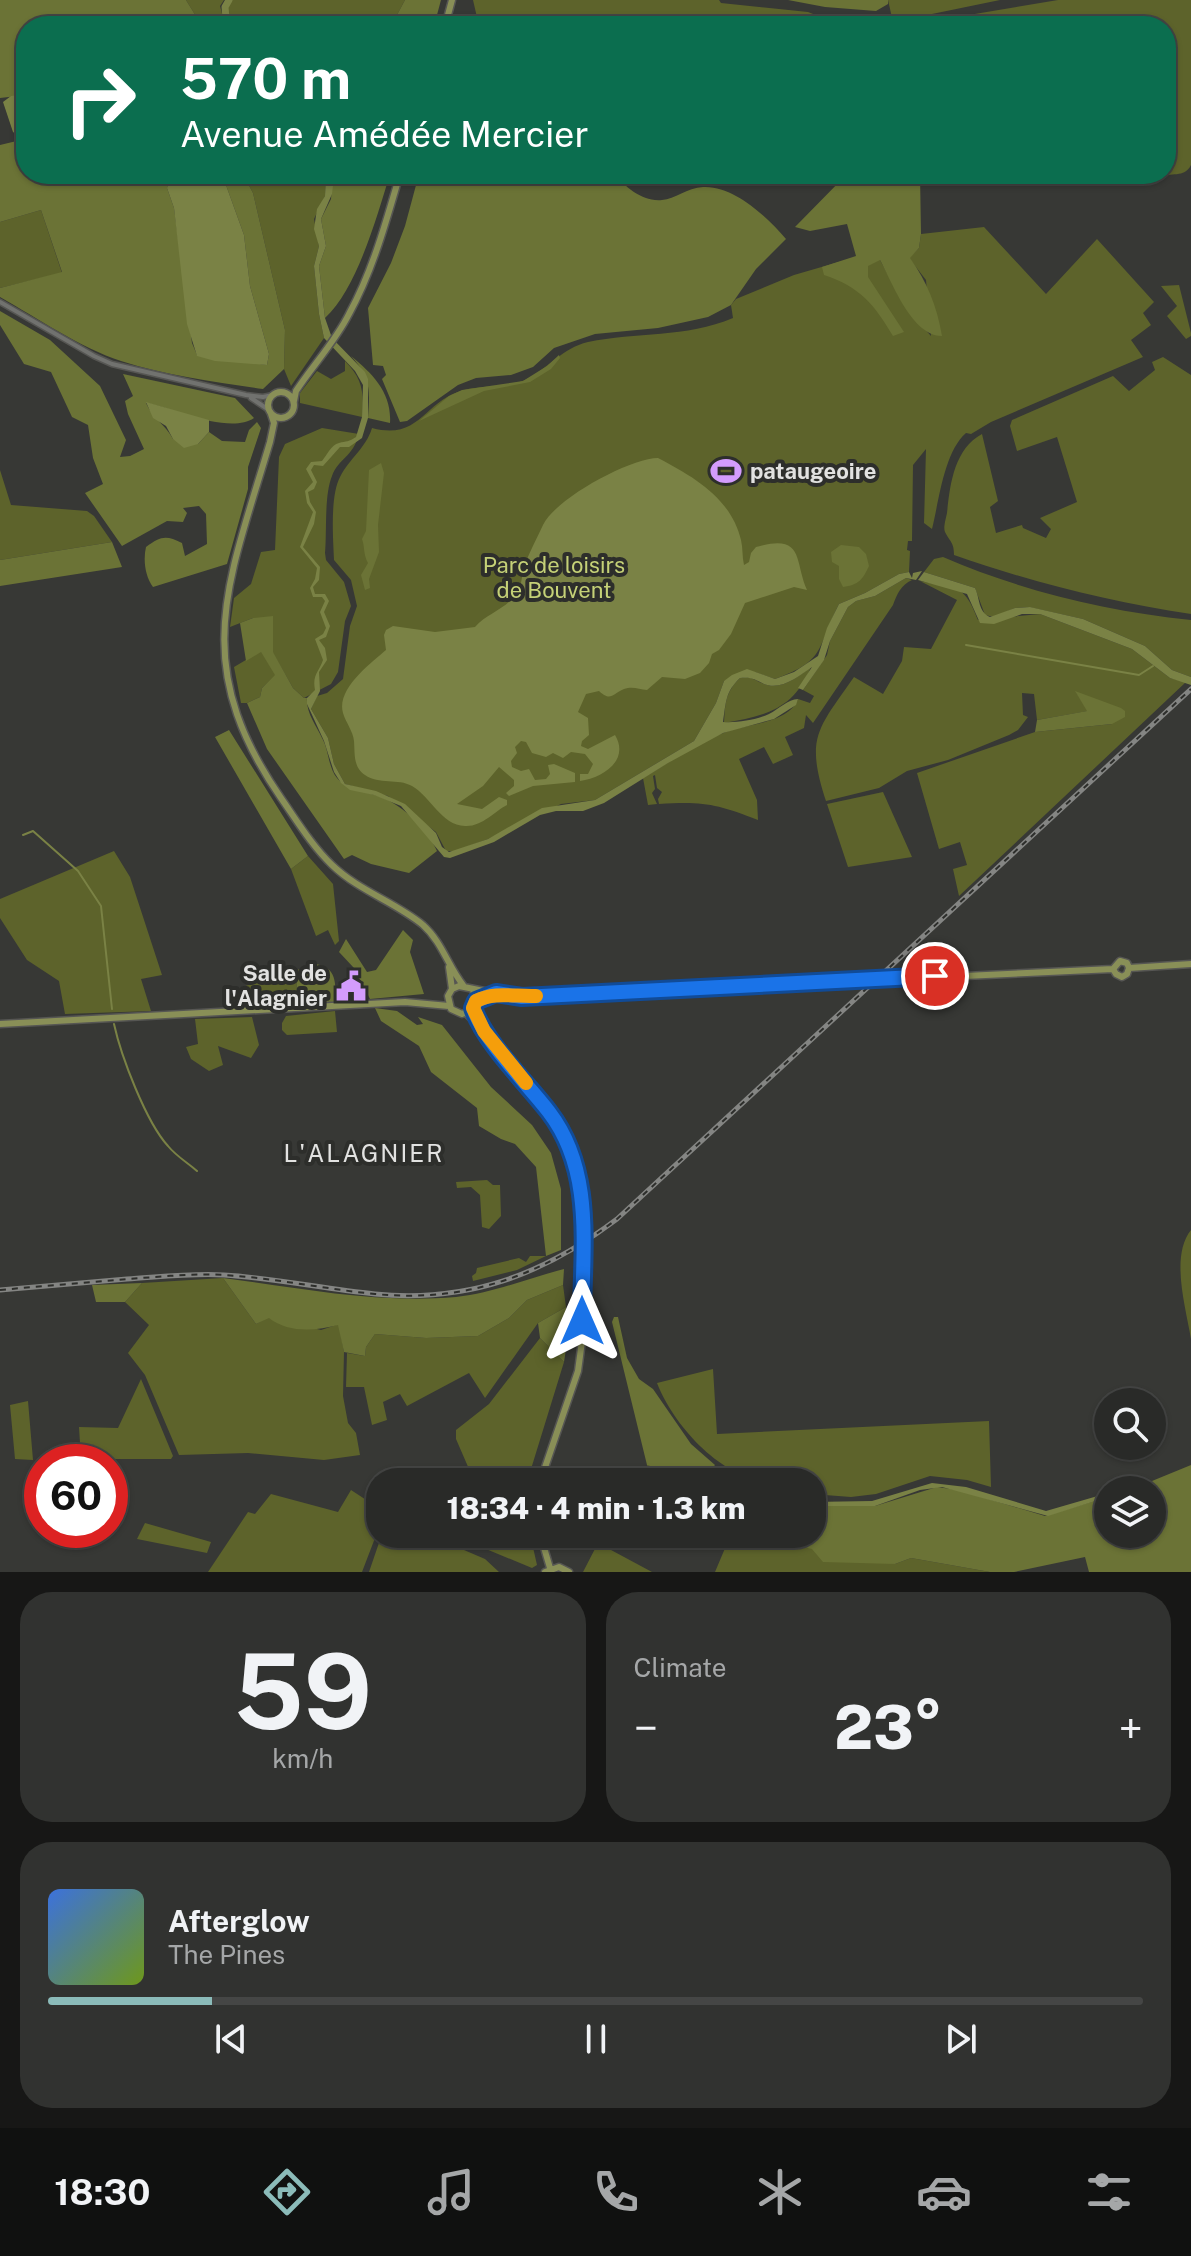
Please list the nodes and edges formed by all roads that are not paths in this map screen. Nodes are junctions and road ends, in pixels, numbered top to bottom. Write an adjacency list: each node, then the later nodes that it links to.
1 (397, 184): 3 (main road)
2 (0, 302): 5 (street)
3 (301, 383): 4 (main road); 7 (main road)
4 (283, 392): 6 (main road); 7 (main road)
5 (246, 395): 6 (street); 8 (street)
6 (273, 395): 8 (main road)
7 (294, 401): 9 (main road)
8 (270, 412): 9 (main road); 10 (main road)
9 (286, 418): 10 (main road)
10 (270, 442): 11 (main road)
11 (447, 959): 15 (main road); 17 (main road)
12 (1191, 964): 13 (main road)
13 (1129, 968): 14 (main road); 14 (main road)
14 (1113, 969): 18 (main road)
15 (463, 985): 16 (main road); 17 (main road)
16 (473, 990): 18 (main road); 20 (main road)
17 (450, 993): 19 (main road); 21 (main road)
18 (496, 993): 20 (main road)
19 (422, 1002): 21 (main road); 23 (main road)
20 (475, 1004): 22 (main road); 24 (main road)
21 (449, 1006): 22 (main road)
22 (466, 1013): 24 (main road)
23 (0, 1024)
24 (484, 1031): 25 (main road, bridge)
25 (543, 1468)
26 (543, 1548): 27 (main road)
27 (548, 1570): 28 (main road)
28 (569, 1572)

